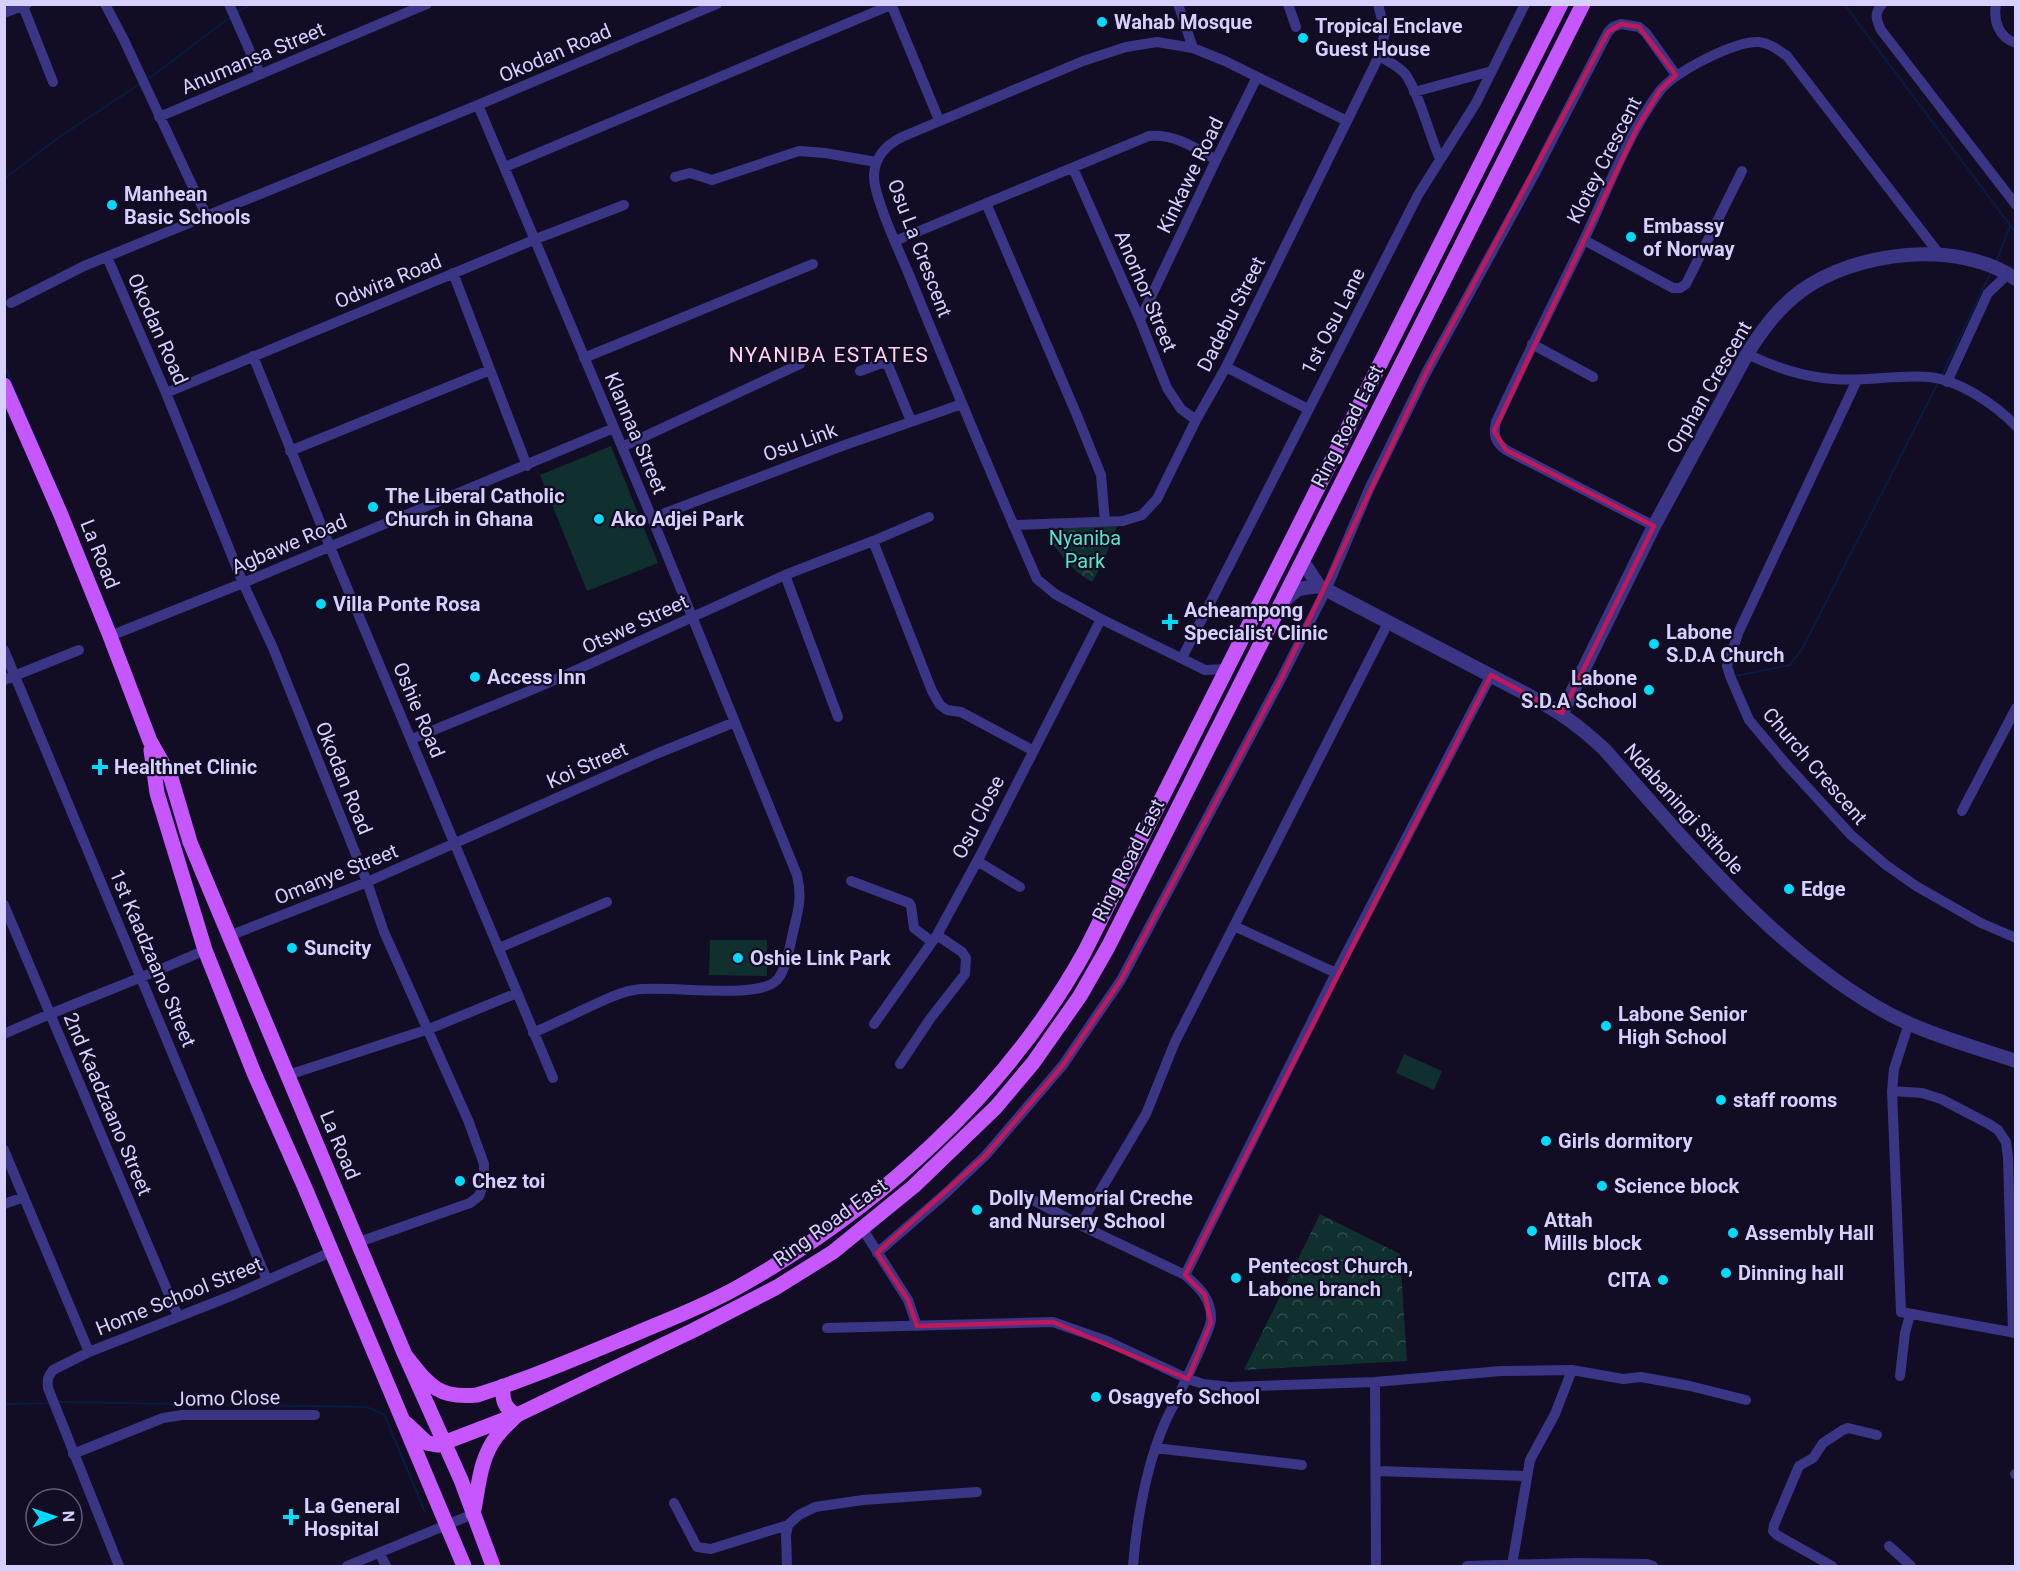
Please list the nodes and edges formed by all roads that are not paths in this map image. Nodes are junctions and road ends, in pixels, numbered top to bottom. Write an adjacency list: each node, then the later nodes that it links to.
1 (105, 4): 29 (street)
2 (427, 4): 23 (street, Anumansa Street)
3 (717, 4): 28 (street, Okodan Road)
4 (1178, 4): 18 (street)
5 (1288, 4): 16 (street)
6 (1378, 4): 19 (street, Dadebu Street)
7 (1525, 4): 21 (street, 1st Osu Lane)
8 (1561, 4): 20 (main road, Ring Road East)
9 (1583, 4): 22 (main road, Ring Road East)
10 (1882, 4): 41 (street)
11 (1996, 4): 17 (street)
12 (25, 5): 15 (street); 26 (street)
13 (891, 5): 30 (street); 35 (street)
14 (231, 8): 23 (street)
15 (4, 13)
16 (1296, 27)
17 (2016, 43)
18 (1193, 48): 25 (street, Osu La Crescent); 30 (street, Osu La Crescent)
19 (1379, 56): 27 (street); 31 (street, Dadebu Street)
20 (1532, 63): 22 (main road); 94 (main road, Ring Road East)
21 (1492, 71): 27 (street); 32 (street, 1st Osu Lane)
22 (1548, 72): 82 (main road, Ring Road East)
23 (260, 74): 29 (street, Anumansa Street)
24 (1676, 75): 44 (street, Klotey Crescent); 46 (street, Klotey Crescent); 85 (street)
25 (1257, 77): 31 (street, Osu La Crescent); 33 (street, Kinkawe Road)
26 (53, 82)
27 (1414, 92): 32 (street)
28 (478, 105): 35 (street, Klannaa Street); 42 (street, Okodan Road)
29 (159, 117): 42 (street)
30 (939, 120): 34 (street, Osu La Crescent)
31 (1347, 121): 58 (street, Dadebu Street)
32 (1440, 159): 67 (street, 1st Osu Lane)
33 (1216, 160): 36 (street); 52 (street, Kinkawe Road)
34 (876, 162): 38 (street); 45 (street, Osu La Crescent)
35 (505, 167): 43 (street, Klannaa Street)
36 (1072, 168): 39 (street); 52 (street, Anorhor Street)
37 (1742, 171): 44 (street)
38 (675, 177)
39 (986, 203): 45 (street); 77 (street)
40 (624, 205): 43 (street, Odwira Road)
41 (2016, 205)
42 (207, 217): 47 (street, Okodan Road)
43 (536, 239): 49 (street, Odwira Road); 56 (street, Klannaa Street)
44 (1584, 240): 53 (street, Klotey Crescent)
45 (895, 241): 66 (street, Osu La Crescent)
46 (1940, 255): 50 (street, Orphan Crescent); 54 (street, Orphan Crescent)
47 (107, 257): 51 (street, Okodan Road); 65 (street, Okodan Road)
48 (813, 264): 56 (street)
49 (453, 273): 55 (street, Odwira Road); 59 (street)
50 (2009, 275): 63 (street)
51 (11, 303)
52 (1140, 320): 68 (street, Anorhor Street)
53 (1532, 344): 61 (street); 79 (street, Klotey Crescent)
54 (1747, 354): 62 (street); 79 (street, Orphan Crescent)
55 (253, 356): 65 (street, Odwira Road); 73 (street, Oshie Road)
56 (584, 358): 71 (street, Klannaa Street)
57 (800, 364): 72 (street)
58 (1226, 367): 67 (street); 68 (street, Dadebu Street)
59 (490, 370): 73 (street); 74 (street)
60 (860, 371): 69 (street)
61 (1593, 377)
62 (1857, 380): 63 (street); 119 (street, Church Crescent)
63 (1947, 381): 70 (street)
64 (4, 385): 90 (main road, La Road)
65 (166, 393): 84 (street, Okodan Road)
66 (962, 404): 69 (street, Osu Link); 78 (street, Osu La Crescent)
67 (1308, 409): 93 (street, 1st Osu Lane)
68 (1196, 420): 77 (street, Dadebu Street)
69 (911, 421): 76 (street, Osu Link)
70 (2016, 426)
71 (614, 428): 72 (street, Klannaa Street); 74 (street, Agbawe Road)
72 (622, 447): 76 (street, Klannaa Street)
73 (291, 451): 81 (street, Oshie Road)
74 (526, 466): 81 (street, Agbawe Road)
75 (929, 517): 80 (street, Otswe Street)
76 (652, 518): 87 (street, Klannaa Street)
77 (1105, 522): 78 (street, Dadebu Street)
78 (1013, 525): 88 (street, Osu La Crescent)
79 (1654, 526): 101 (street, Orphan Crescent)
80 (873, 541): 83 (street, Otswe Street); 106 (street)
81 (330, 547): 84 (street, Agbawe Road); 104 (street, Oshie Road)
82 (1303, 562): 85 (street, Ndabaningi Sithole); 86 (main road, Ring Road East)
83 (785, 575): 87 (street, Otswe Street); 102 (street)
84 (243, 583): 90 (street, Agbawe Road); 111 (street, Okodan Road)
85 (1322, 588): 86 (street); 89 (street, Ndabaningi Sithole); 149 (street)
86 (1283, 601): 138 (main road, Ring Road East)
87 (692, 617): 103 (street, Klannaa Street); 104 (street, Otswe Street)
88 (1101, 619): 93 (street, Osu La Crescent); 106 (street, Osu Close)
89 (1388, 623): 97 (street, Ndabaningi Sithole); 117 (street)
90 (110, 636): 105 (main road, La Road)
91 (4, 650): 96 (street, 1st Kaadzaano Street)
92 (79, 650): 96 (street)
93 (1182, 658): 95 (street, Osu La Crescent)
94 (1226, 669): 95 (street); 99 (main road, Ring Road East)
95 (1205, 670): 99 (street)
96 (16, 675): 98 (street); 124 (street, 1st Kaadzaano Street)
97 (1491, 675): 101 (street, Ndabaningi Sithole); 123 (street)
98 (4, 680)
99 (1216, 689): 137 (main road, Ring Road East)
100 (2016, 708): 107 (street)
101 (1562, 713): 127 (street, Ndabaningi Sithole)
102 (838, 717)
103 (735, 722): 108 (street, Koi Street); 130 (street, Klannaa Street)
104 (412, 739): 108 (street, Oshie Road)
105 (150, 741): 112 (main road, La Road); 114 (main road, La Road)
106 (1032, 750): 109 (street, Osu Close)
107 (1962, 812)
108 (455, 844): 111 (street, Omanye Street); 121 (street, Oshie Road)
109 (977, 861): 113 (street); 120 (street, Osu Close)
110 (851, 881): 120 (street)
111 (367, 882): 118 (street, Omanye Street); 129 (street, Okodan Road)
112 (207, 883): 114 (main road); 118 (main road, La Road)
113 (1020, 887)
114 (186, 891): 122 (main road, La Road)
115 (607, 902): 121 (street)
116 (4, 905): 126 (street, 2nd Kaadzaano Street)
117 (1234, 926): 123 (street); 145 (street)
118 (229, 936): 134 (main road, La Road)
119 (2016, 938)
120 (934, 939): 128 (street, Osu Close); 133 (street)
121 (499, 948): 125 (street, Oshie Road)
122 (205, 950): 124 (street); 141 (main road, La Road)
123 (1336, 973): 150 (street)
124 (142, 979): 126 (street); 151 (street, 1st Kaadzaano Street)
125 (517, 993): 129 (street); 130 (street, Oshie Road)
126 (50, 1013): 131 (street); 153 (street, 2nd Kaadzaano Street)
127 (1909, 1023): 132 (street, Ndabaningi Sithole); 136 (street)
128 (874, 1024)
129 (429, 1029): 134 (street); 147 (street, Okodan Road)
130 (533, 1033): 135 (street, Oshie Road)
131 (4, 1034)
132 (2016, 1061)
133 (900, 1064)
134 (288, 1075): 140 (main road, La Road)
135 (553, 1078)
136 (1892, 1091): 152 (street); 156 (street)
137 (962, 1114): 138 (main road); 163 (main road, Ring Road East)
138 (976, 1126): 146 (main road, Ring Road East)
139 (4, 1150): 143 (street)
140 (330, 1177): 141 (main road); 147 (main road, La Road)
141 (305, 1188): 148 (main road, La Road)
142 (1020, 1193): 145 (street)
143 (24, 1197): 144 (street); 157 (street)
144 (4, 1204)
145 (1080, 1225): 150 (street)
146 (862, 1228): 149 (street); 166 (main road, Ring Road East)
147 (359, 1242): 158 (main road, La Road)
148 (331, 1252): 151 (street, Home School Street); 167 (main road, La Road)
149 (877, 1253): 154 (street)
150 (1185, 1275): 161 (street)
151 (267, 1280): 153 (street, Home School Street)
152 (1910, 1315): 156 (street); 160 (street)
153 (178, 1316): 157 (street, Home School Street)
154 (917, 1326): 155 (street); 161 (street)
155 (827, 1328)
156 (2014, 1333)
157 (89, 1352): 171 (street, Home School Street)
158 (405, 1355): 163 (main road, Ring Road East); 169 (main road, La Road)
159 (1572, 1370): 162 (street); 164 (street); 174 (street)
160 (1900, 1376)
161 (1188, 1379): 162 (street); 170 (street)
162 (1375, 1382): 173 (street)
163 (503, 1386): 166 (main road)
164 (1746, 1400)
165 (315, 1415): 171 (street, Jomo Close)
166 (517, 1415): 169 (main road); 177 (main road, Ring Road East)
167 (401, 1417): 169 (main road); 179 (main road, La Road)
168 (1877, 1435): 193 (street)
169 (444, 1442): 177 (main road, La Road)
170 (1155, 1448): 172 (street); 189 (street)
171 (73, 1454): 183 (street)
172 (1302, 1466)
173 (1377, 1471): 174 (street); 190 (street)
174 (1527, 1476): 182 (street)
175 (977, 1492): 178 (street)
176 (674, 1503): 178 (street)
177 (473, 1514): 179 (street); 187 (main road, La Road)
178 (788, 1525): 188 (street)
179 (447, 1526): 181 (street); 186 (main road, La Road)
180 (1889, 1546): 194 (street)
181 (380, 1554): 184 (street); 185 (street)
182 (1512, 1565): 191 (street); 192 (street)
183 (119, 1566)
184 (347, 1566)
185 (386, 1566)
186 (464, 1566)
187 (493, 1566)
188 (787, 1566)
189 (1133, 1566)
190 (1376, 1566)
191 (1467, 1566)
192 (1653, 1566)
193 (1832, 1566)
194 (1910, 1566)

